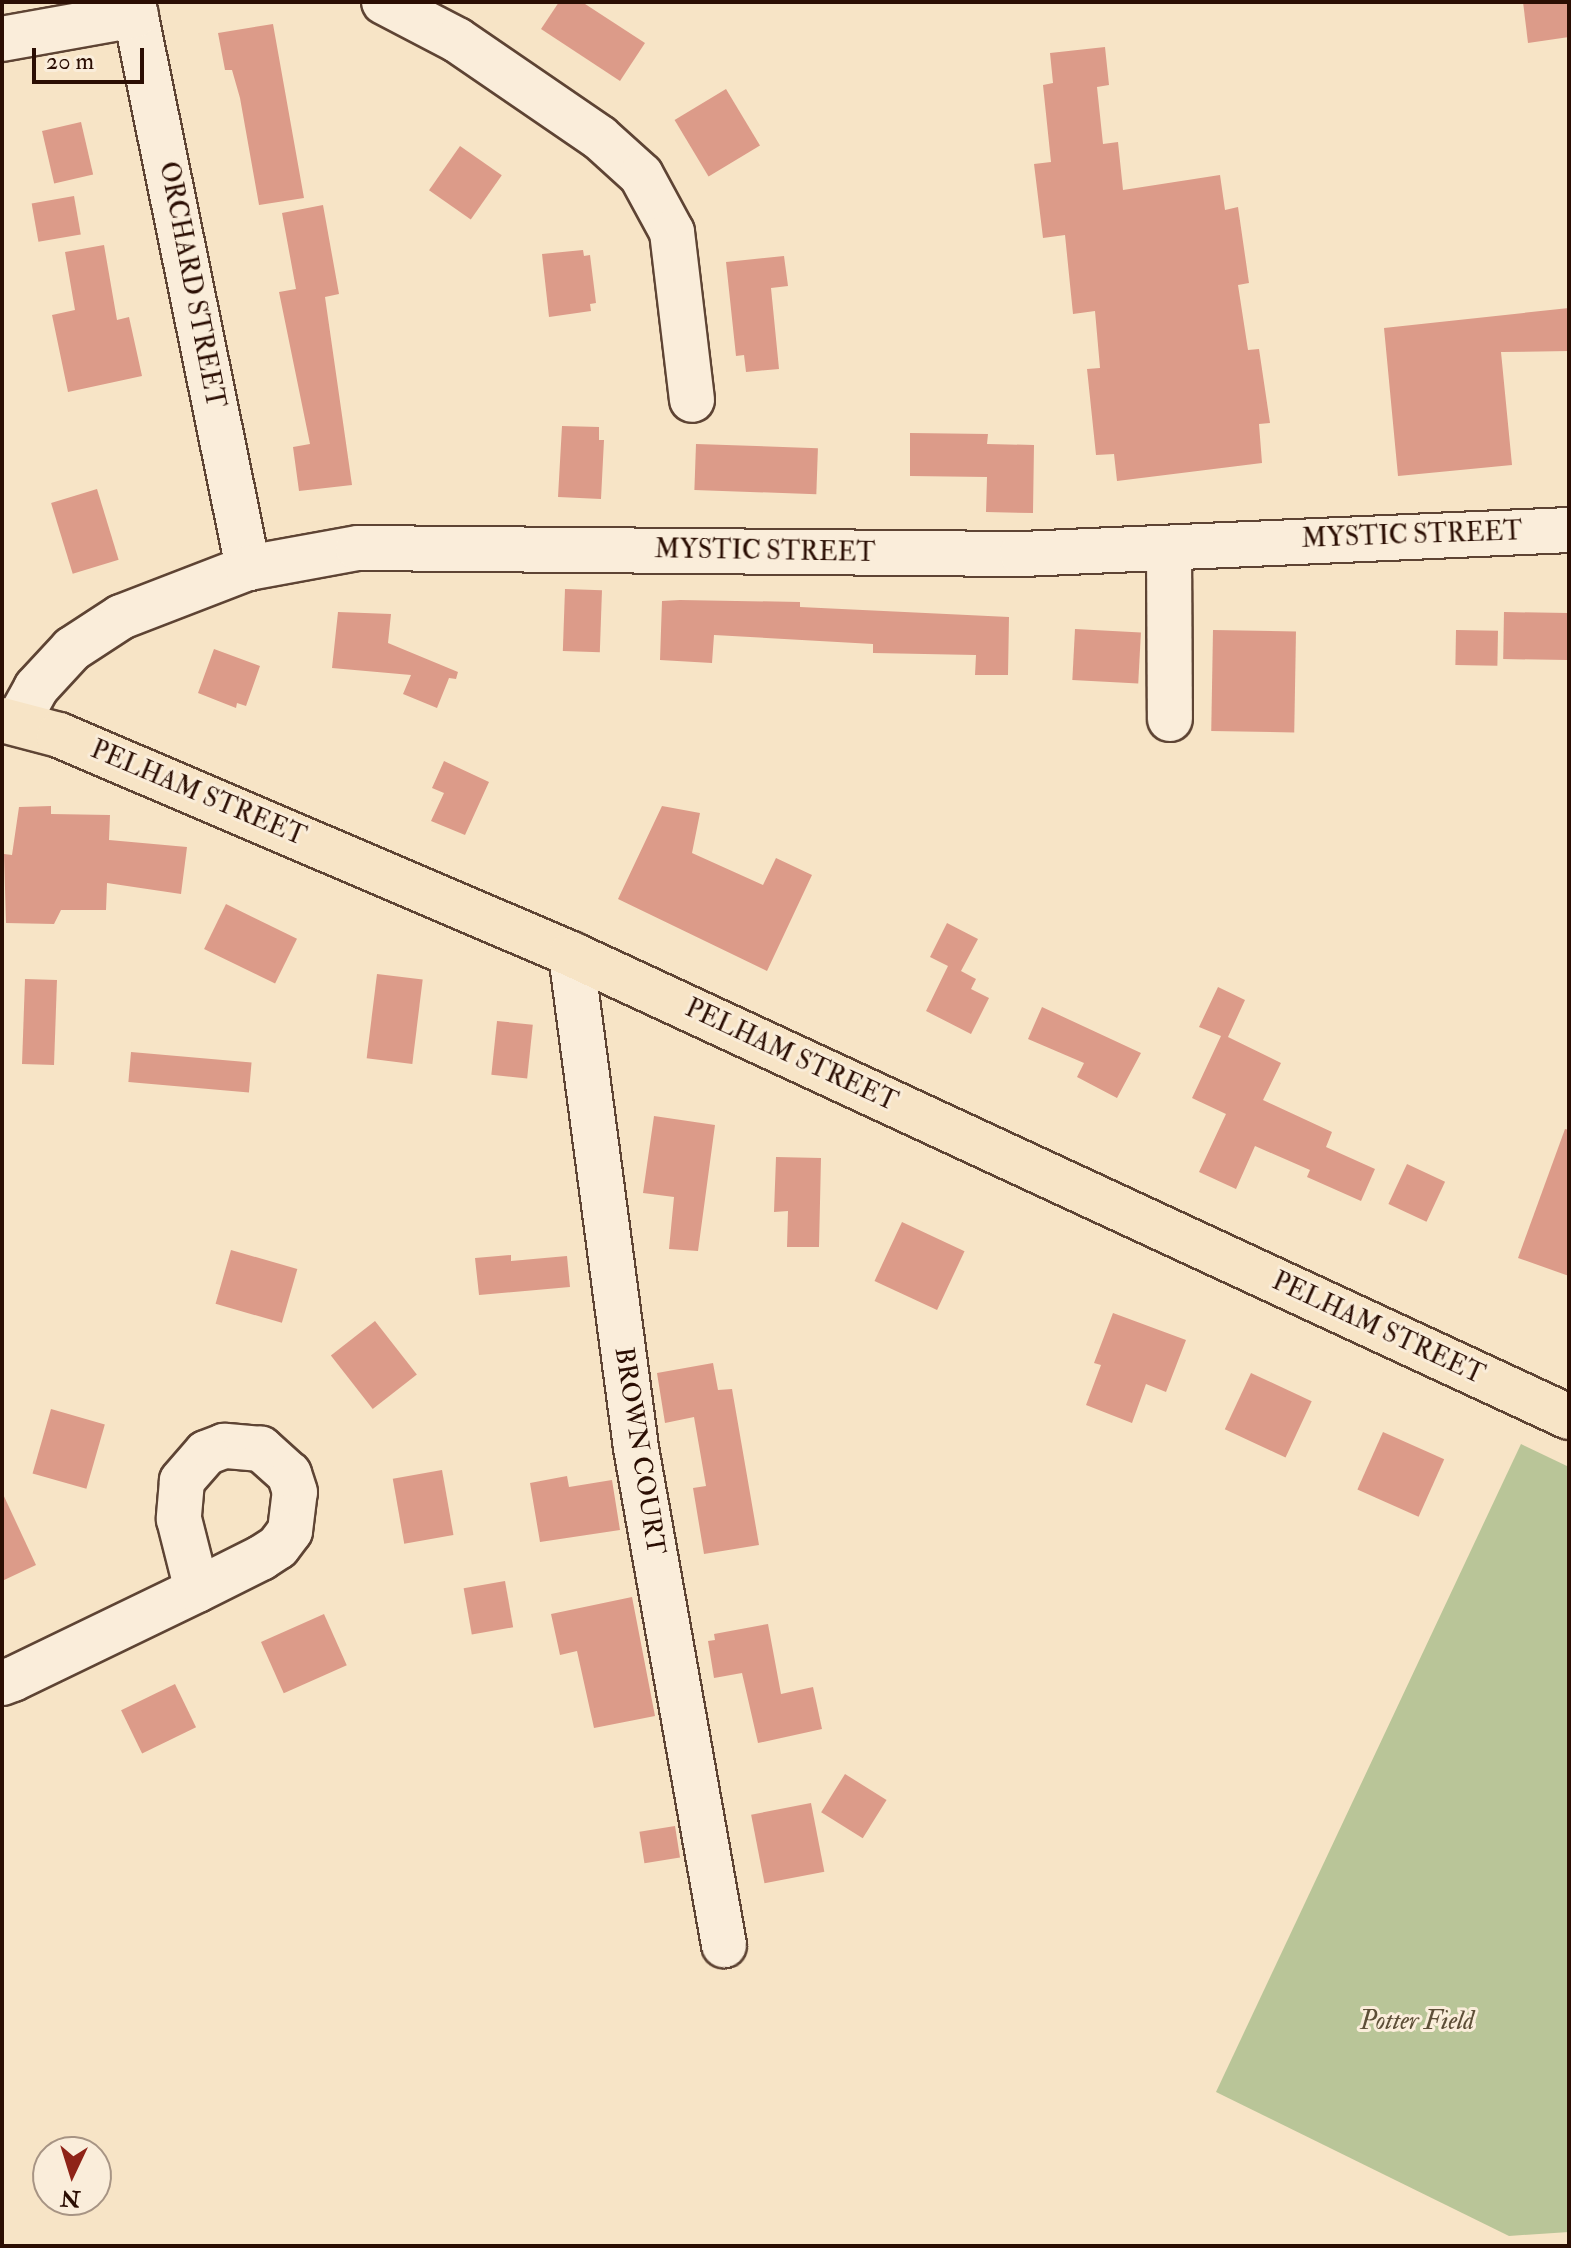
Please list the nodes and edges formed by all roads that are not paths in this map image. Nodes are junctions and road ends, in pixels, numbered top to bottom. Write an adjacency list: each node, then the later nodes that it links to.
1 (384, 2): 4 (street)
2 (135, 8): 3 (street); 7 (street, ORCHARD STREET)
3 (2, 39)
4 (692, 400)
5 (1569, 530): 6 (street, MYSTIC STREET)
6 (1169, 548): 7 (street, MYSTIC STREET); 8 (street)
7 (248, 568): 9 (street, MYSTIC STREET)
8 (1170, 719)
9 (10, 721): 10 (main road, PELHAM STREET)
10 (571, 954): 11 (main road, PELHAM STREET); 14 (street, BROWN COURT)
11 (1569, 1417)
12 (197, 1590): 13 (street)
13 (2, 1683)
14 (724, 1945)

